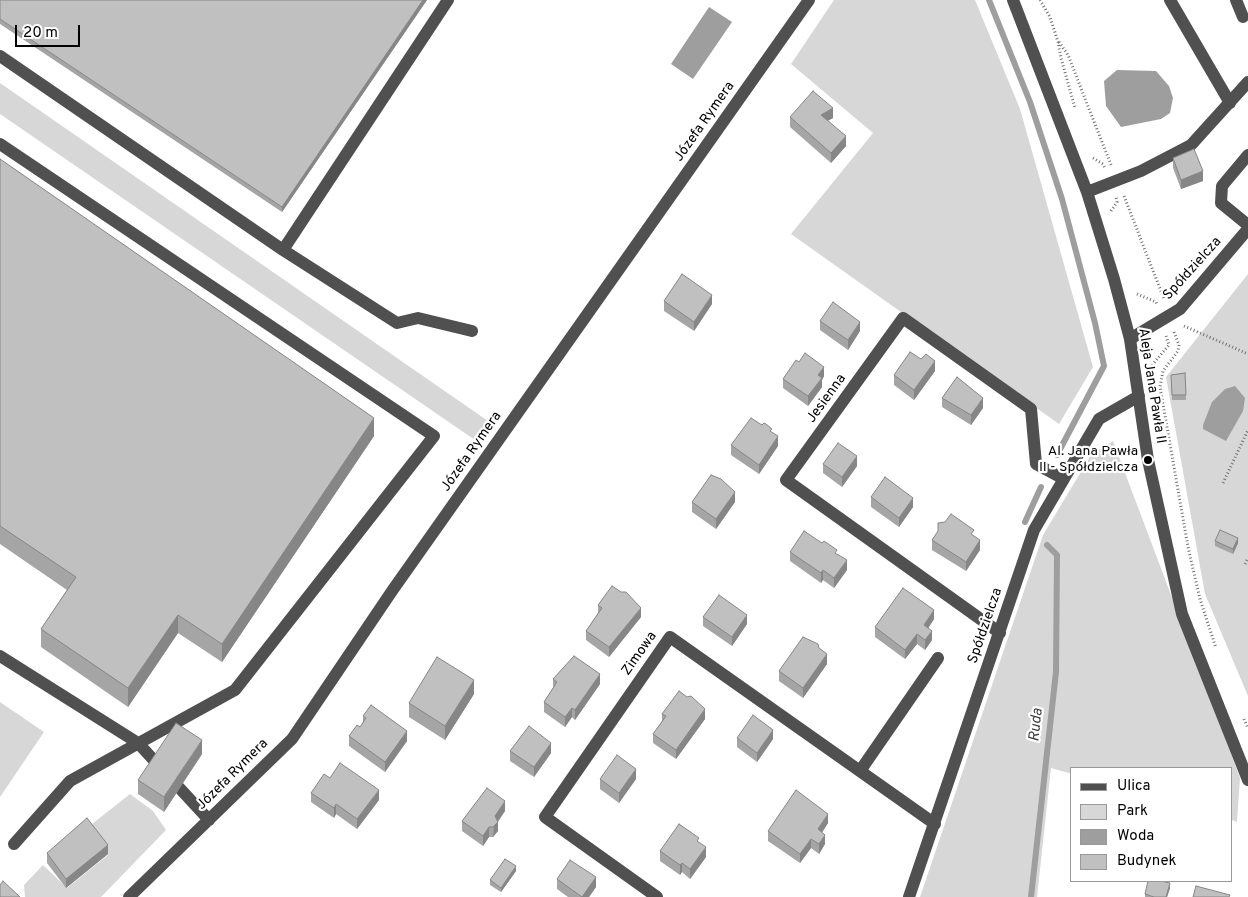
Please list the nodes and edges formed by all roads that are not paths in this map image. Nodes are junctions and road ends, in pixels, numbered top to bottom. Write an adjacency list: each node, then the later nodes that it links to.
1 (448, 0): 15 (street)
2 (809, 0): 26 (street, Józefa Rymera)
3 (1013, 0): 12 (street, Aleja Jana Pawła II)
4 (1170, 0): 9 (street)
5 (1236, 0): 6 (street)
6 (1243, 17)
7 (0, 56): 15 (street)
8 (1248, 82): 9 (street)
9 (1230, 103): 12 (street)
10 (0, 144): 23 (street)
11 (1248, 154): 13 (street)
12 (1087, 192): 17 (street, Aleja Jana Pawła II)
13 (1248, 225)
14 (1248, 229): 17 (street, Spółdzielcza)
15 (283, 250): 16 (street)
16 (472, 331)
17 (1130, 340): 18 (street, Aleja Jana Pawła II)
18 (1139, 396): 19 (street, Spółdzielcza); 25 (street, Aleja Jana Pawła II)
19 (1062, 478): 20 (street, Spółdzielcza); 20 (street, Jesienna)
20 (1000, 633): 27 (street, Spółdzielcza)
21 (0, 656): 23 (street)
22 (938, 658): 24 (street)
23 (138, 743): 26 (street); 28 (street)
24 (860, 771): 27 (street, Zimowa); 30 (street, Zimowa)
25 (1248, 780)
26 (209, 820): 29 (street, Józefa Rymera)
27 (935, 824): 31 (street, Spółdzielcza)
28 (14, 844)
29 (129, 897)
30 (657, 897)
31 (909, 897)

